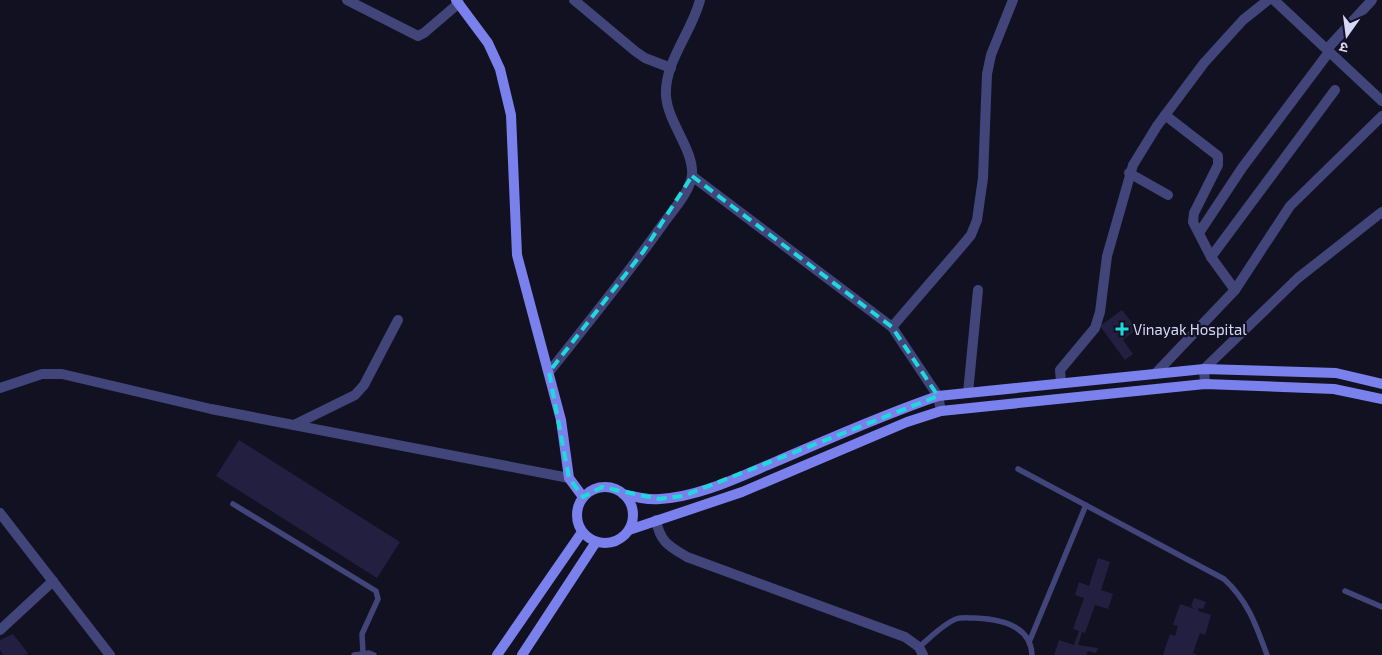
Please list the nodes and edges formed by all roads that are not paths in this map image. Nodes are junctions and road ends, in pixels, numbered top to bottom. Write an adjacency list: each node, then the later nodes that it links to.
1 (347, 0): 7 (street)
2 (574, 0): 10 (street)
3 (1013, 0): 24 (street)
4 (1268, 0): 13 (street)
5 (1274, 0): 9 (street)
6 (1372, 0): 9 (street)
7 (457, 2): 26 (main road)
8 (697, 3): 10 (street)
9 (1328, 50): 12 (street); 19 (street)
10 (671, 68): 16 (street)
11 (1336, 90): 20 (street)
12 (1382, 101)
13 (1165, 115): 15 (street); 19 (street)
14 (1382, 116): 22 (street)
15 (1130, 173): 17 (street); 28 (street)
16 (692, 176): 24 (street); 26 (street)
17 (1168, 195)
18 (1382, 212): 25 (street)
19 (1199, 234): 20 (street)
20 (1211, 257): 22 (street)
21 (978, 290): 32 (street)
22 (1235, 290): 27 (street)
23 (398, 320): 36 (street)
24 (892, 327): 33 (street)
25 (1204, 369): 27 (main road); 29 (street); 30 (main road)
26 (549, 372): 38 (main road)
27 (1155, 374): 28 (main road)
28 (1061, 382): 32 (main road)
29 (1205, 384): 34 (main road); 35 (main road)
30 (1382, 384)
31 (0, 388): 36 (street)
32 (968, 393): 33 (main road)
33 (938, 396): 35 (street); 39 (main road)
34 (1382, 399)
35 (941, 411): 44 (main road)
36 (294, 425): 38 (street)
37 (1018, 468): 42 (lane)
38 (569, 478): 40 (main road)
39 (623, 494): 40 (main road); 45 (main road)
40 (583, 497): 46 (main road)
41 (233, 504): 54 (lane)
42 (1086, 505): 52 (lane); 61 (lane)
43 (0, 513): 48 (street)
44 (656, 520): 45 (main road); 53 (street)
45 (629, 530): 47 (main road)
46 (582, 532): 47 (main road); 58 (main road)
47 (596, 542): 59 (main road)
48 (53, 581): 51 (street); 55 (street)
49 (1345, 590): 50 (lane)
50 (1382, 607)
51 (0, 630)
52 (1030, 640): 53 (lane); 60 (lane)
53 (921, 651)
54 (363, 653): 56 (lane); 57 (lane)
55 (110, 655)
56 (354, 655)
57 (374, 655)
58 (496, 655)
59 (522, 655)
60 (1032, 655)
61 (1267, 655)

